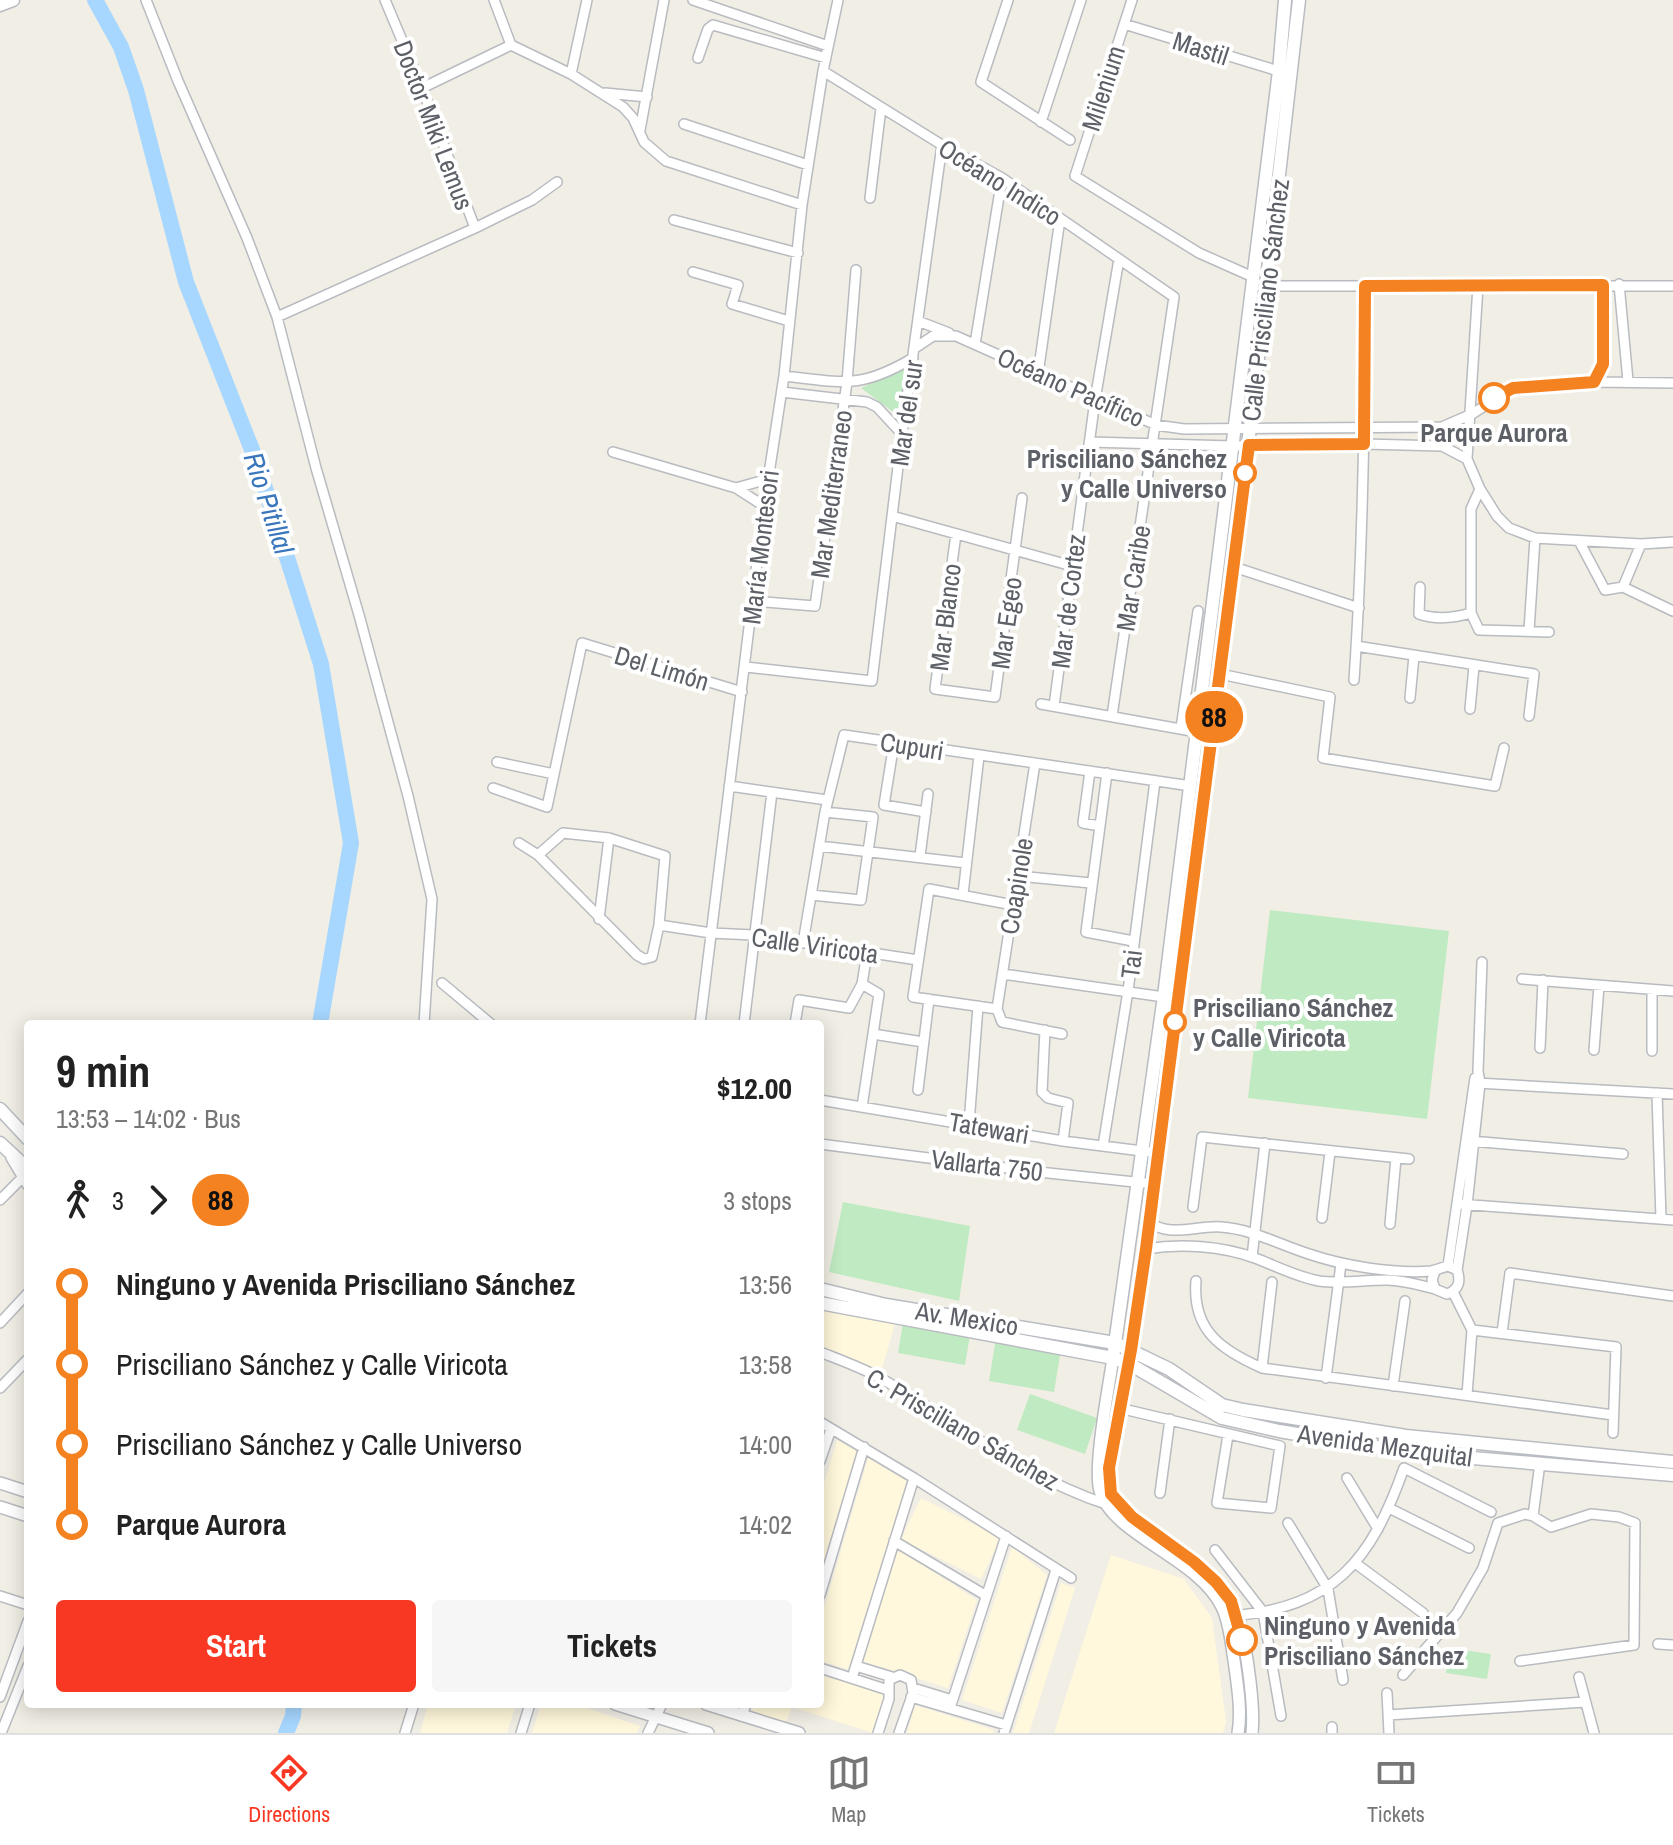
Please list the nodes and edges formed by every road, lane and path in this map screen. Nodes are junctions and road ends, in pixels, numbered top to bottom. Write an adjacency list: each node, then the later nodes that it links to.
1 (146, 0): 50 (street)
2 (385, 0): 21 (street, Doctor Miki Lemus)
3 (494, 0): 14 (street)
4 (587, 0): 20 (street)
5 (664, 0): 23 (street)
6 (693, 0): 15 (street)
7 (838, 0): 15 (street, María Montesori)
8 (1008, 0): 25 (street)
9 (1081, 0): 25 (street)
10 (1132, 0): 13 (street, Milenium)
11 (1285, 0): 19 (main road, Calle Prisciliano Sánchez)
12 (1299, 0): 19 (main road, Calle Prisciliano Sánchez)
13 (1124, 24): 19 (street, Mastil); 42 (street, Milenium)
14 (511, 45): 20 (street); 21 (street)
15 (828, 46): 17 (street, María Montesori)
16 (698, 58): 17 (street)
17 (826, 58): 18 (street, María Montesori)
18 (823, 71): 24 (street, Océano Indico); 30 (street, María Montesori)
19 (1285, 73): 42 (main road, Calle Prisciliano Sánchez); 69 (main road, Calle Prisciliano Sánchez)
20 (571, 74): 22 (street)
21 (422, 88): 37 (street, Doctor Miki Lemus)
22 (602, 93): 23 (street); 27 (street)
23 (647, 97): 27 (street)
24 (881, 108): 29 (street, Océano Indico); 33 (street)
25 (1041, 122): 28 (street)
26 (684, 124): 30 (street)
27 (640, 132): 34 (street)
28 (1070, 140)
29 (942, 145): 31 (street, Océano Indico); 52 (street, Mar del sur)
30 (808, 165): 34 (street, María Montesori)
31 (1002, 178): 35 (street, Océano Indico); 54 (street)
32 (557, 182): 37 (street)
33 (870, 198)
34 (802, 205): 38 (street, María Montesori)
35 (1060, 219): 39 (street, Océano Indico); 56 (street)
36 (674, 220): 38 (street)
37 (475, 228): 50 (street, Doctor Miki Lemus)
38 (798, 253): 51 (street, María Montesori)
39 (1119, 259): 49 (street, Océano Indico); 64 (street, Mar de Cortez)
40 (856, 270): 59 (street, Mar Mediterraneo)
41 (693, 272): 51 (street)
42 (1253, 277): 70 (main road, Calle Prisciliano Sánchez)
43 (1619, 284): 44 (street); 48 (street); 58 (street)
44 (1603, 285): 47 (street); 60 (street)
45 (1281, 286): 46 (street)
46 (1365, 286): 47 (street); 67 (street)
47 (1478, 286): 65 (street)
48 (1673, 286)
49 (1174, 297): 66 (street, Mar Caribe)
50 (277, 317): 172 (street)
51 (789, 321): 57 (street, María Montesori)
52 (918, 321): 53 (street, Océano Pacífico); 55 (street, Mar del sur)
53 (956, 336): 54 (street, Océano Pacífico); 55 (street)
54 (975, 344): 56 (street, Océano Pacífico)
55 (914, 353): 59 (street); 71 (street, Mar del sur)
56 (1038, 374): 64 (street, Océano Pacífico)
57 (784, 376): 59 (street); 62 (street, María Montesori)
58 (1628, 381): 60 (street); 61 (street)
59 (847, 382): 63 (street, Mar Mediterraneo)
60 (1594, 382): 65 (street)
61 (1673, 383)
62 (782, 392): 63 (street); 80 (street, María Montesori)
63 (844, 399): 71 (street); 96 (street, Mar Mediterraneo)
64 (1095, 400): 66 (street, Océano Pacífico); 72 (street, Mar de Cortez)
65 (1472, 414): 68 (street); 79 (street)
66 (1156, 425): 70 (street, Océano Pacífico); 73 (street, Mar Caribe)
67 (1364, 427): 68 (street, Océano Pacífico); 69 (street, Océano Pacífico); 74 (street)
68 (1442, 427): 77 (street)
69 (1250, 428): 70 (street, Océano Pacífico); 75 (main road, Calle Prisciliano Sánchez)
70 (1234, 429): 76 (main road, Calle Prisciliano Sánchez)
71 (902, 434): 85 (street, Mar del sur)
72 (1090, 442): 73 (street, Océano Pacífico); 92 (street, Mar de Cortez)
73 (1154, 444): 76 (street, Océano Pacífico); 115 (street, Mar Caribe)
74 (1364, 444): 75 (street, Océano Pacífico); 77 (street, Océano Pacífico); 97 (street)
75 (1249, 445): 76 (street, Océano Pacífico); 93 (main road, Calle Prisciliano Sánchez)
76 (1232, 446): 118 (main road, Calle Prisciliano Sánchez)
77 (1442, 446): 79 (street)
78 (613, 452): 81 (street)
79 (1467, 459): 82 (street)
80 (768, 479): 81 (street); 84 (street, María Montesori)
81 (736, 488): 84 (street)
82 (1480, 489): 87 (street); 100 (street)
83 (1022, 498): 91 (street, Mar Egeo)
84 (764, 506): 96 (street, María Montesori)
85 (892, 516): 86 (street); 106 (street, Mar del sur)
86 (956, 534): 91 (street); 110 (street, Mar Blanco)
87 (1535, 538): 88 (street); 101 (street)
88 (1579, 541): 90 (street); 95 (street)
89 (1673, 542): 90 (street)
90 (1641, 544): 95 (street)
91 (1016, 548): 92 (street); 110 (street, Mar Egeo)
92 (1072, 566): 113 (street, Mar de Cortez)
93 (1234, 567): 97 (street); 107 (main road, Calle Prisciliano Sánchez)
94 (1420, 587): 100 (street)
95 (1623, 587): 99 (street)
96 (754, 601): 106 (street, María Montesori)
97 (1359, 608): 103 (street)
98 (1198, 611): 117 (street)
99 (1673, 611)
100 (1471, 613): 101 (street)
101 (1529, 631): 102 (street)
102 (1549, 632)
103 (1356, 646): 104 (street); 108 (street)
104 (1414, 656): 105 (street); 111 (street)
105 (1474, 666): 114 (street); 116 (street)
106 (746, 667): 109 (street, María Montesori)
107 (1220, 674): 120 (street); 169 (main road, Calle Prisciliano Sánchez)
108 (1354, 680)
109 (742, 692): 126 (street, Del Limón); 128 (street, María Montesori)
110 (995, 697)
111 (1410, 698)
112 (1041, 704): 113 (street)
113 (1054, 706): 115 (street)
114 (1470, 709)
115 (1112, 716): 117 (street)
116 (1529, 716)
117 (1181, 728): 118 (street)
118 (1197, 732): 129 (main road, Calle Prisciliano Sánchez)
119 (894, 743): 121 (street, Cupuri); 133 (street, Cupuri); 135 (street)
120 (1504, 748)
121 (979, 756): 123 (street, Cupuri); 143 (street)
122 (497, 762): 126 (street)
123 (1035, 763): 124 (street, Cupuri); 144 (street, Coapinole)
124 (1090, 771): 125 (street, Cupuri); 136 (street)
125 (1107, 773): 127 (street, Cupuri); 136 (street)
126 (554, 774): 130 (street)
127 (1155, 781): 129 (street, Cupuri); 153 (street, Tai)
128 (729, 786): 131 (street); 151 (street, María Montesori)
129 (1191, 786): 167 (main road, Calle Prisciliano Sánchez)
130 (493, 788)
131 (772, 792): 133 (street); 152 (street)
132 (928, 794): 135 (street)
133 (827, 800): 134 (street, Cupuri)
134 (825, 812): 139 (street, Cupuri); 140 (street)
135 (926, 812): 142 (street)
136 (1100, 826): 145 (street)
137 (609, 838): 141 (street); 149 (street); 150 (street)
138 (519, 843): 141 (street)
139 (819, 846): 140 (street); 147 (street, Cupuri)
140 (868, 851): 142 (street); 147 (street)
141 (538, 855): 149 (street)
142 (920, 856): 143 (street)
143 (966, 863): 146 (street)
144 (1018, 876): 145 (street); 148 (street, Coapinole)
145 (1091, 883): 153 (street)
146 (963, 894): 148 (street); 156 (street)
147 (811, 895): 154 (street, Cupuri)
148 (1013, 905): 158 (street, Coapinole)
149 (599, 919): 150 (street)
150 (659, 925): 151 (street, Calle Viricota)
151 (711, 933): 152 (street, Calle Viricota); 174 (street, María Montesori)
152 (753, 935): 154 (street, Calle Viricota); 175 (street)
153 (1133, 941): 165 (street, Tai)
154 (803, 943): 155 (street, Calle Viricota)
155 (867, 953): 156 (street, Calle Viricota); 162 (street)
156 (918, 960): 168 (street)
157 (1482, 962): 184 (street)
158 (1003, 974): 165 (street); 171 (street, Coapinole)
159 (1522, 979): 160 (street)
160 (1543, 980): 163 (street); 181 (street)
161 (442, 983): 173 (street)
162 (862, 984): 176 (street); 178 (street)
163 (1599, 986): 164 (street); 182 (street)
164 (1652, 990): 166 (street); 183 (street)
165 (1128, 991): 167 (street); 198 (street, Tai)
166 (1673, 991)
167 (1164, 996): 169 (street); 199 (main road, Calle Prisciliano Sánchez)
168 (929, 999): 170 (street); 180 (street)
169 (1178, 999): 201 (main road, Calle Prisciliano Sánchez)
170 (978, 1006): 171 (street); 191 (street)
171 (997, 1009): 177 (street)
172 (424, 1020)
173 (486, 1020)
174 (700, 1020)
175 (744, 1020)
176 (796, 1020)
177 (1045, 1030): 179 (street); 193 (street)
178 (873, 1034): 180 (street); 189 (street)
179 (1062, 1034)
180 (923, 1042): 185 (street)
181 (1540, 1048)
182 (1594, 1050)
183 (1652, 1051)
184 (1477, 1083): 186 (street); 194 (street)
185 (918, 1090)
186 (1657, 1093): 187 (street); 213 (street)
187 (1673, 1094)
188 (824, 1101): 189 (street, Tatewari)
189 (862, 1107): 191 (street, Tatewari)
190 (0, 1109): 192 (main road)
191 (969, 1124): 193 (street, Tatewari)
192 (24, 1135)
193 (1063, 1141): 198 (street, Tatewari)
194 (1470, 1141): 202 (street); 210 (street)
195 (0, 1143): 205 (main road)
196 (1265, 1143): 200 (street); 211 (street); 218 (street)
197 (824, 1144): 207 (street, Vallarta 750)
198 (1103, 1146): 199 (street, Tatewari)
199 (1143, 1151): 201 (street, Tatewari); 207 (main road, Calle Prisciliano Sánchez)
200 (1330, 1152): 203 (street); 212 (street)
201 (1158, 1153): 208 (main road, Calle Prisciliano Sánchez)
202 (1623, 1154)
203 (1396, 1158): 204 (street); 216 (street)
204 (1409, 1159)
205 (24, 1175)
206 (24, 1180): 209 (street)
207 (1138, 1183): 208 (street, Vallarta 750); 238 (main road, Calle Prisciliano Sánchez)
208 (1154, 1184): 215 (main road, Calle Prisciliano Sánchez)
209 (0, 1200)
210 (1463, 1204): 213 (street); 223 (street)
211 (1193, 1207)
212 (1322, 1218)
213 (1661, 1219): 214 (street)
214 (1673, 1220)
215 (1149, 1222): 217 (street); 220 (main road, Calle Prisciliano Sánchez)
216 (1390, 1224)
217 (1197, 1229): 218 (street); 219 (street)
218 (1255, 1234): 221 (street); 222 (street)
219 (1196, 1248): 220 (street); 221 (street)
220 (1146, 1249): 240 (main road, Calle Prisciliano Sánchez)
221 (1252, 1257): 227 (street)
222 (1341, 1264): 224 (street); 227 (street)
223 (1452, 1268): 224 (street); 230 (street)
224 (1435, 1271): 228 (street)
225 (1196, 1281): 243 (street)
226 (1272, 1282): 243 (street)
227 (1338, 1283): 228 (street); 244 (street)
228 (1435, 1289): 230 (street)
229 (824, 1290): 238 (main road, Av. Mexico)
230 (1453, 1292): 236 (street)
231 (1673, 1296): 237 (street)
232 (24, 1297): 235 (street)
233 (1405, 1301): 245 (street)
234 (824, 1304): 241 (main road, Av. Mexico)
235 (0, 1323)
236 (1472, 1330): 237 (street); 247 (street)
237 (1502, 1333): 249 (street)
238 (1115, 1343): 240 (main road, Avenida Mezquital); 241 (main road, Calle Prisciliano Sánchez)
239 (824, 1354): 265 (street, C. Prisciliano Sánchez)
240 (1130, 1356): 241 (main road, Avenida Mezquital); 248 (street, Calle Prisciliano Sánchez); 257 (main road, Avenida Mezquital); 258 (main road, Avenida Mezquital)
241 (1113, 1358): 265 (street, Calle Prisciliano Sánchez)
242 (24, 1363): 246 (street)
243 (1262, 1368): 244 (street)
244 (1326, 1378): 245 (street)
245 (1393, 1386): 247 (street)
246 (0, 1388)
247 (1467, 1395): 249 (street)
248 (1119, 1408): 250 (street); 287 (street, Calle Prisciliano Sánchez)
249 (1613, 1415): 253 (street)
250 (1170, 1419): 254 (street); 264 (street)
251 (824, 1425): 252 (street)
252 (831, 1429): 255 (street); 256 (street)
253 (1613, 1433)
254 (1228, 1435): 254 (street)
255 (864, 1447): 260 (street); 280 (street)
256 (824, 1449)
257 (1673, 1462)
258 (1540, 1463): 259 (main road, Avenida Mezquital); 270 (street)
259 (1673, 1475)
260 (914, 1478): 273 (street); 274 (street)
261 (1347, 1478): 272 (street)
262 (0, 1483): 263 (street)
263 (24, 1491)
264 (1160, 1493)
265 (1106, 1504): 287 (street, Calle Prisciliano Sánchez)
266 (0, 1507): 269 (street)
267 (1389, 1508): 268 (street); 272 (street); 275 (street)
268 (1491, 1512)
269 (24, 1515)
270 (1533, 1516): 291 (street); 295 (street)
271 (1288, 1523): 281 (street)
272 (1378, 1529): 277 (street)
273 (1006, 1536): 278 (street); 282 (street)
274 (894, 1541): 282 (street); 292 (street)
275 (1469, 1548)
276 (1215, 1550): 285 (street)
277 (1355, 1563): 281 (street); 286 (street)
278 (1056, 1570): 279 (street); 315 (street)
279 (1071, 1578)
280 (824, 1582)
281 (1328, 1589): 285 (street); 299 (street)
282 (985, 1595): 305 (street)
283 (0, 1596): 284 (street)
284 (24, 1604)
285 (1263, 1612): 287 (street); 313 (street)
286 (1423, 1613)
287 (1232, 1616): 324 (street, Calle Prisciliano Sánchez); 325 (street, Calle Prisciliano Sánchez)
288 (24, 1632): 303 (street)
289 (1658, 1644): 290 (street)
290 (1673, 1645)
291 (1520, 1661)
292 (856, 1666): 296 (street); 298 (street)
293 (824, 1669): 298 (street)
294 (24, 1674): 311 (street)
295 (1403, 1675)
296 (892, 1677): 300 (street); 301 (street)
297 (1579, 1677): 304 (street)
298 (852, 1678): 300 (street)
299 (1343, 1680)
300 (888, 1690): 322 (street)
301 (912, 1692): 305 (street); 323 (street)
302 (1387, 1693): 312 (street)
303 (0, 1697)
304 (1585, 1702): 312 (street); 327 (street)
305 (951, 1704): 315 (street)
306 (413, 1708): 317 (street)
307 (529, 1708): 318 (street)
308 (627, 1708): 314 (street)
309 (660, 1708): 314 (street)
310 (744, 1710): 321 (street)
311 (5, 1711): 316 (street)
312 (1388, 1715): 326 (street)
313 (1281, 1716)
314 (655, 1717): 319 (street); 320 (street)
315 (1005, 1729)
316 (1, 1733)
317 (405, 1733)
318 (521, 1733)
319 (648, 1733)
320 (708, 1733)
321 (799, 1733)
322 (878, 1733)
323 (899, 1733)
324 (1238, 1733)
325 (1252, 1733)
326 (1389, 1733)
327 (1594, 1733)

